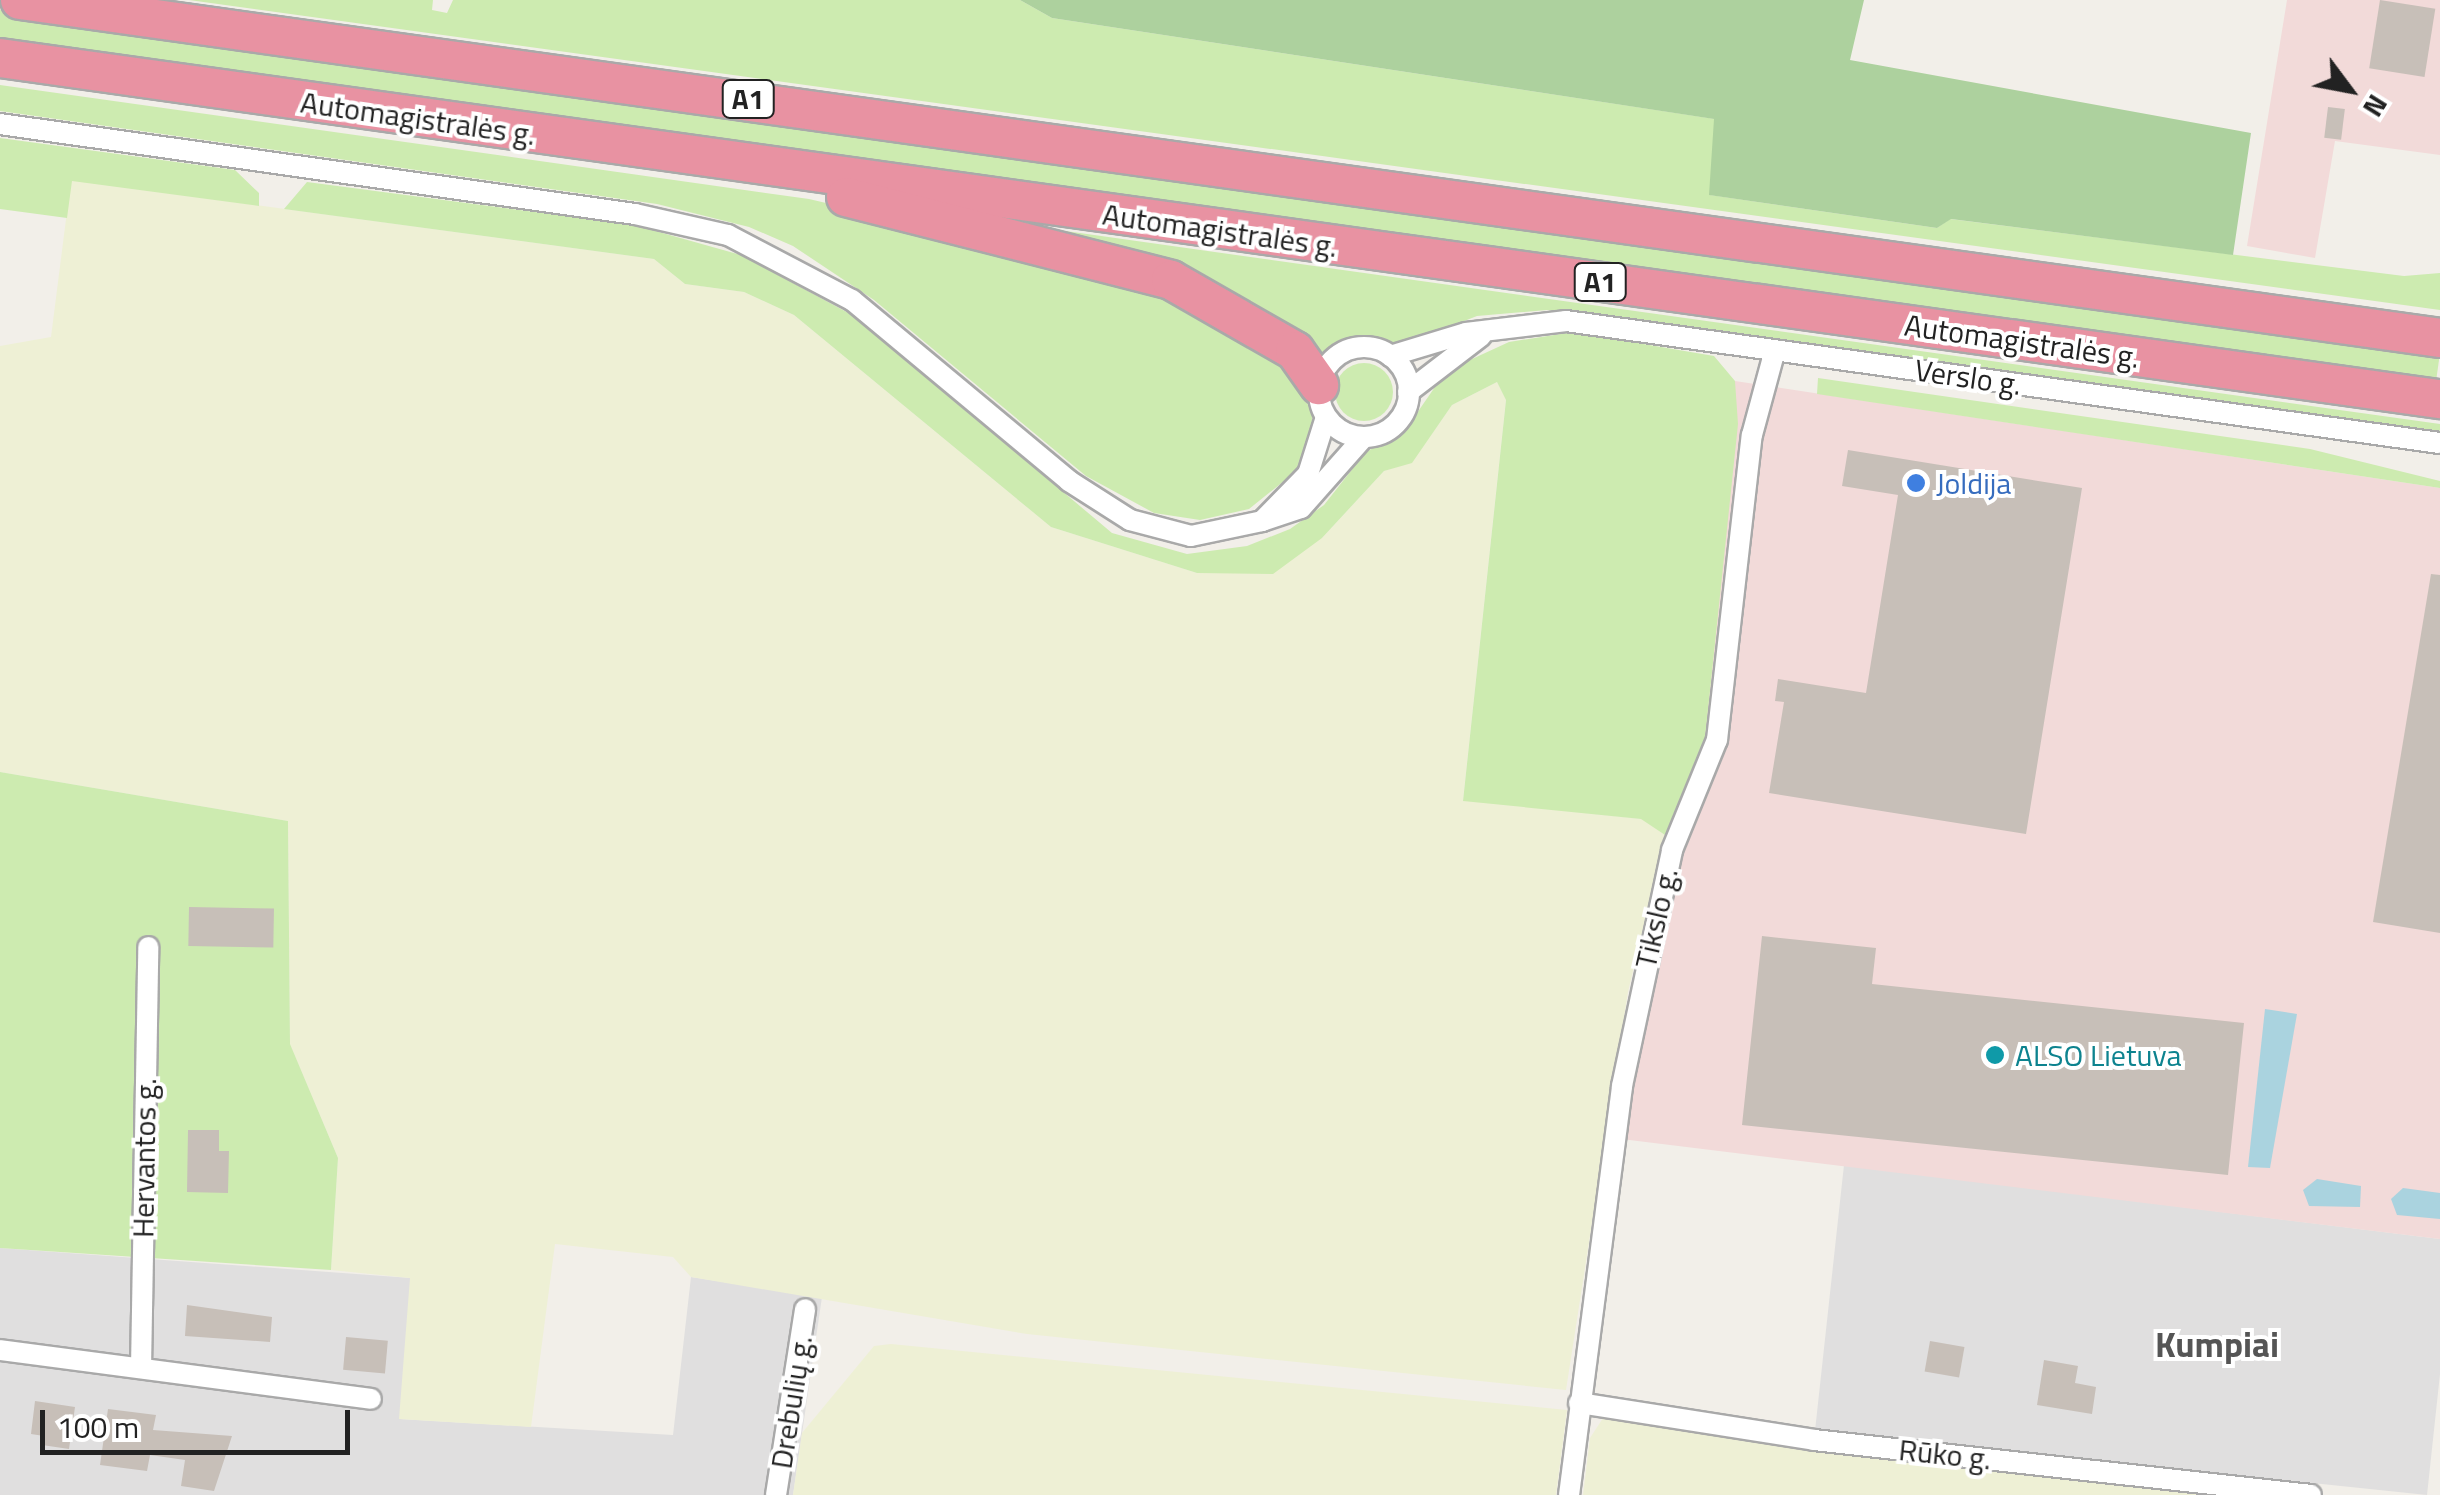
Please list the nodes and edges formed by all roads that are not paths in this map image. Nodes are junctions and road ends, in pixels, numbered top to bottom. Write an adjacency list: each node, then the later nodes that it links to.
1 (35, 2): 5 (highway, Automagistralės g. / A1)
2 (0, 58): 3 (highway, Automagistralės g. / A1)
3 (229, 92): 12 (highway, Automagistralės g. / A1); 13 (highway)
4 (0, 124): 16 (street)
5 (1990, 275): 6 (highway); 8 (highway, Automagistralės g. / A1)
6 (2440, 317)
7 (1496, 328): 9 (street, Verslo g.); 10 (street, Verslo g.); 11 (street)
8 (2440, 338)
9 (1775, 350): 15 (street, Verslo g.); 22 (street, Tikslo g.)
10 (1390, 356): 11 (street); 13 (street)
11 (1408, 392): 14 (street)
12 (2440, 398)
13 (1323, 401): 14 (street); 16 (street)
14 (1364, 437): 16 (street)
15 (2440, 443)
16 (1262, 521)
17 (148, 946): 20 (street, Hervantos g.)
18 (806, 1310): 23 (street, Drebulių g.)
19 (0, 1350): 20 (street)
20 (140, 1368): 21 (street)
21 (372, 1399)
22 (1580, 1403): 24 (street, Tikslo g.); 25 (street, Rūko g.)
23 (776, 1495)
24 (1568, 1495)
25 (2311, 1495)

